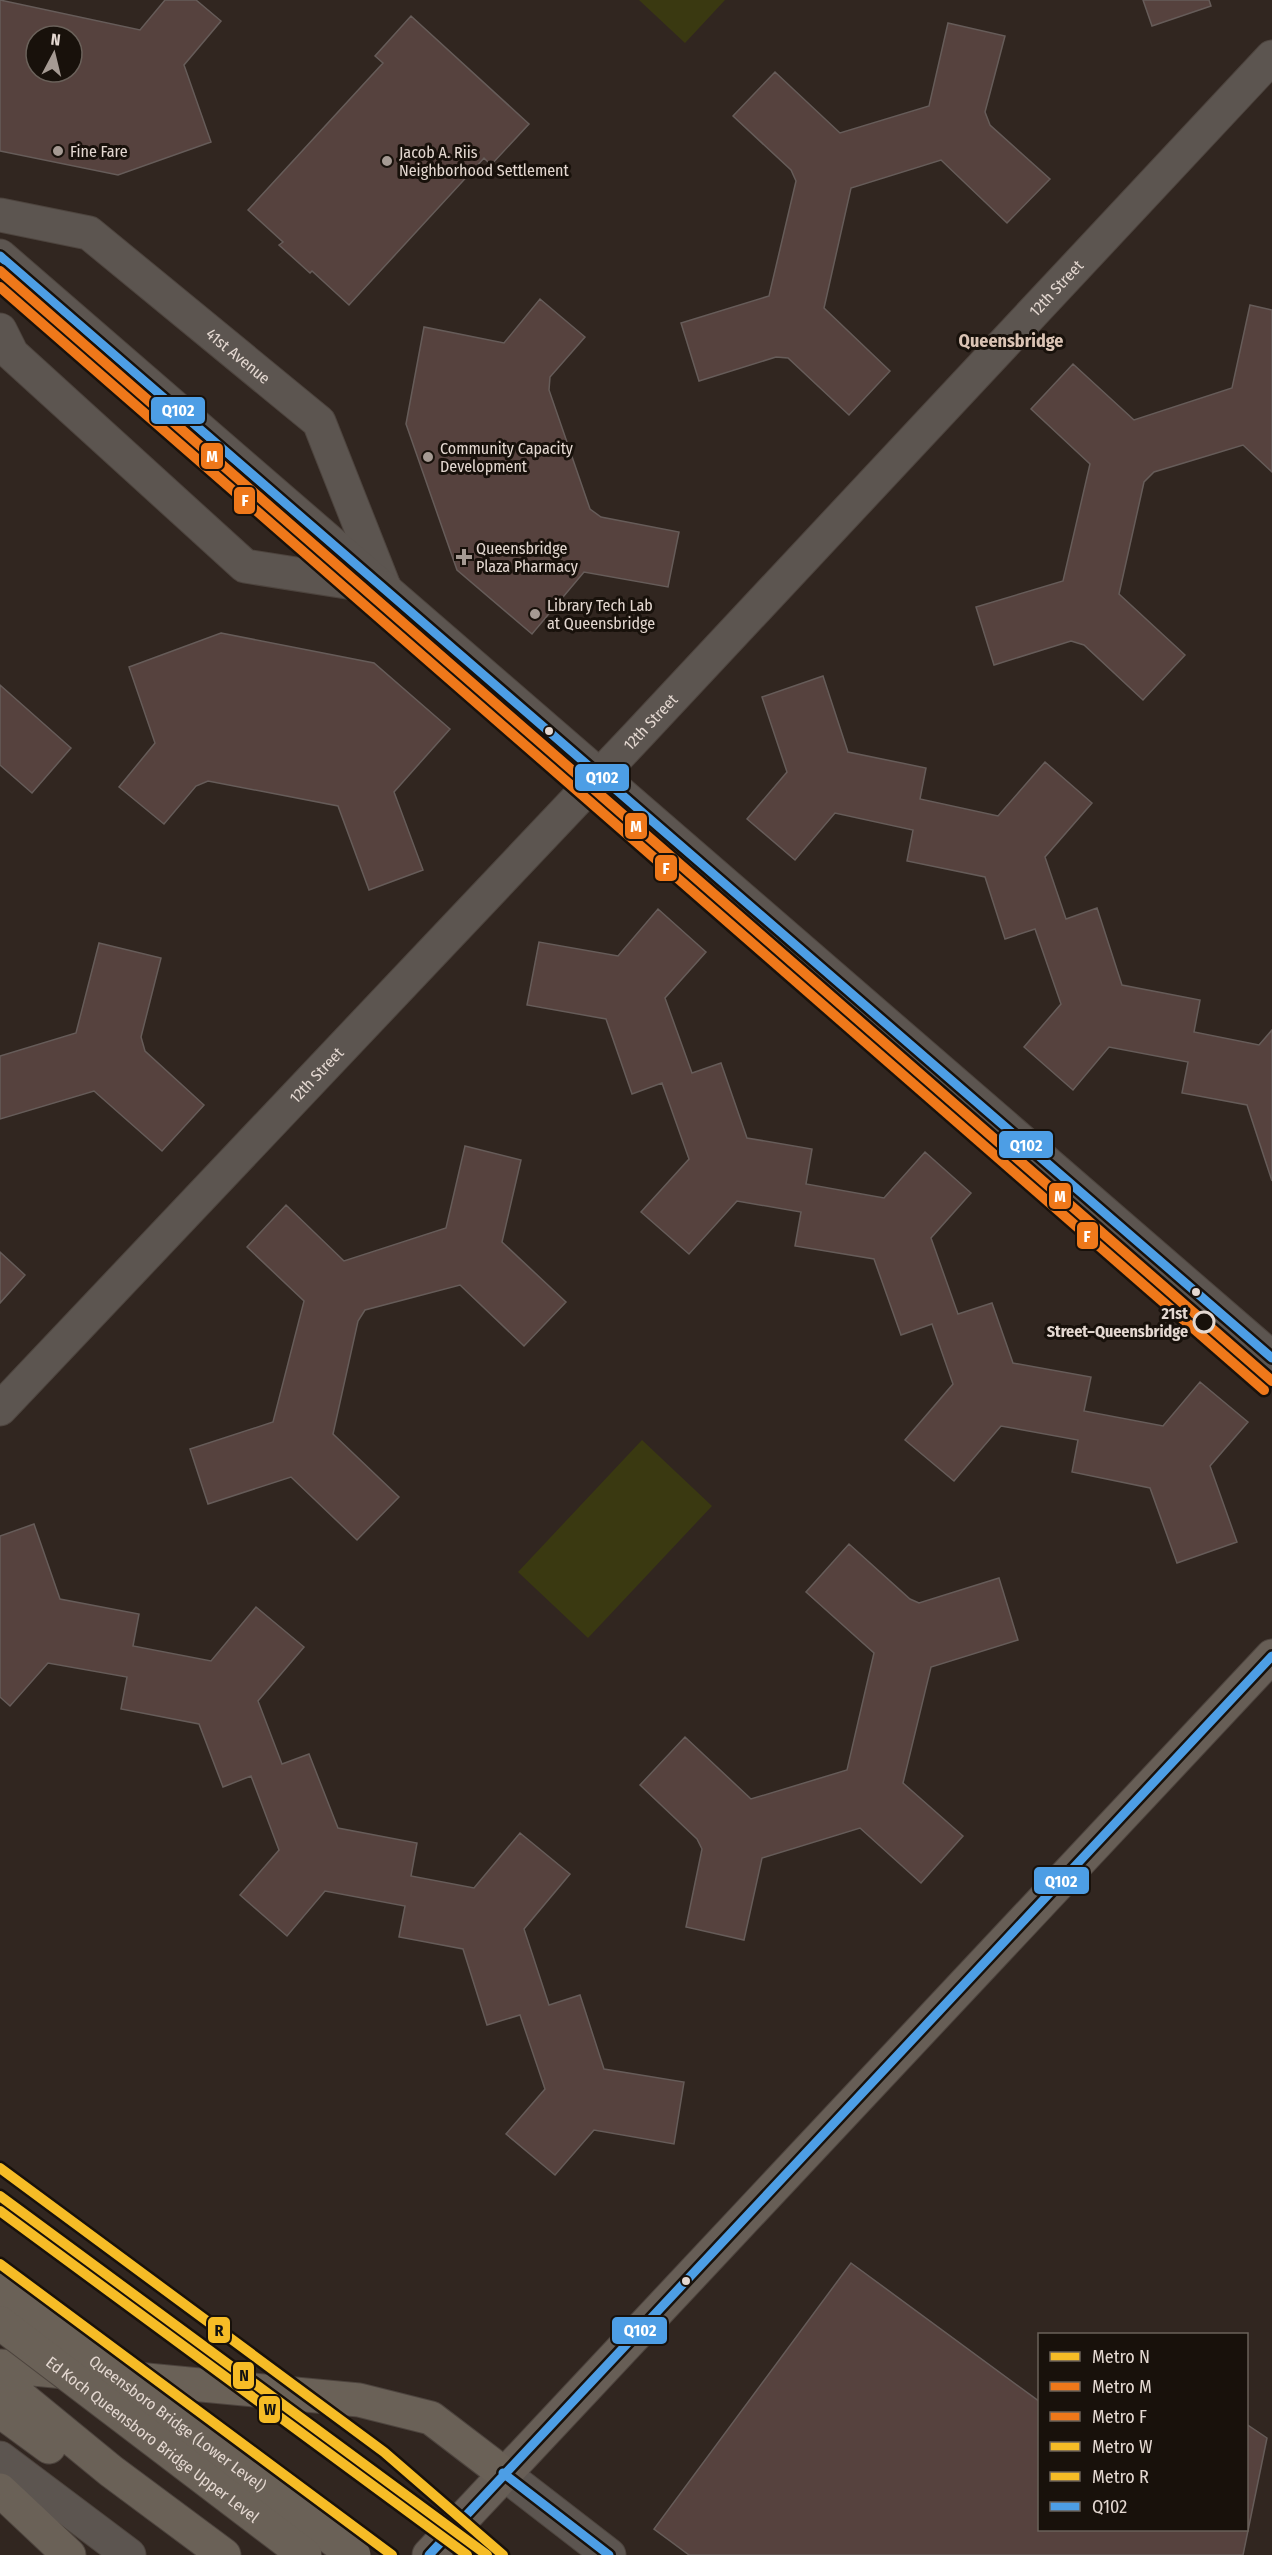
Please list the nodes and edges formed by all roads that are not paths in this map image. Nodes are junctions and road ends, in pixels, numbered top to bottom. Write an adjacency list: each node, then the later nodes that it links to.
1 (1272, 57): 6 (street, 12th Street)
2 (0, 215): 5 (street, 41st Avenue)
3 (0, 256): 5 (street, 41st Avenue)
4 (0, 330): 5 (street)
5 (385, 588): 6 (street, 41st Avenue)
6 (599, 775): 7 (street, 41st Avenue); 8 (street, 12th Street)
7 (1272, 1358)
8 (0, 1409)
9 (1272, 1656): 16 (main road)
10 (0, 2290): 23 (highway, Queensboro Bridge (Lower Level), bridge)
11 (0, 2323): 22 (highway, Ed Koch Queensboro Bridge Upper Level, bridge)
12 (0, 2366): 16 (highway)
13 (0, 2380): 21 (highway)
14 (0, 2411): 20 (highway)
15 (0, 2458): 19 (street)
16 (503, 2473): 24 (main road); 25 (street)
17 (0, 2490): 18 (highway)
18 (69, 2555)
19 (129, 2555)
20 (196, 2555)
21 (224, 2555)
22 (304, 2555)
23 (354, 2555)
24 (429, 2555)
25 (609, 2555)

